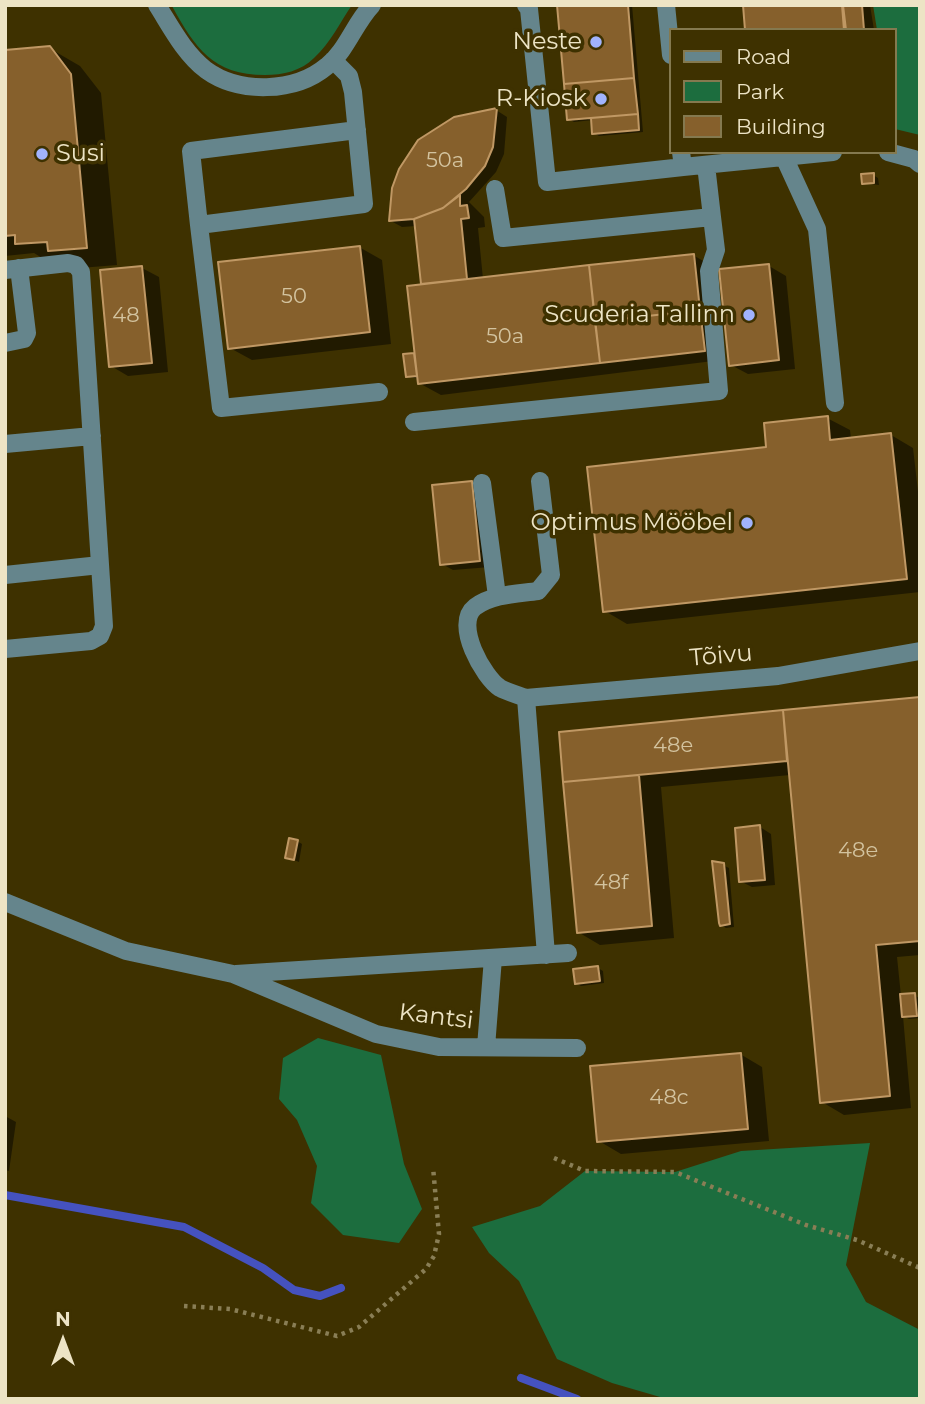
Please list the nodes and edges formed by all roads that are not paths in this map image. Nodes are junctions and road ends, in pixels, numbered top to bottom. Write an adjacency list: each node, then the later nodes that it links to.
1 (157, 5): 6 (street)
2 (372, 5): 6 (street)
3 (526, 5): 11 (street)
4 (666, 5): 5 (street)
5 (670, 45)
6 (333, 60): 7 (street)
7 (356, 130): 16 (street); 16 (street)
8 (813, 154): 10 (street)
9 (893, 154): 12 (street)
10 (784, 157): 13 (street); 20 (street)
11 (682, 160): 13 (street)
12 (917, 162)
13 (706, 165): 15 (street)
14 (495, 189): 15 (street)
15 (712, 218): 21 (street)
16 (199, 225): 19 (street)
17 (12, 269): 18 (street); 22 (street)
18 (5, 343)
19 (379, 392)
20 (835, 403)
21 (414, 422)
22 (92, 436): 23 (street); 26 (street)
23 (5, 444)
24 (540, 481): 28 (street)
25 (482, 483): 28 (street)
26 (100, 565): 27 (street); 29 (street)
27 (5, 575)
28 (497, 596): 31 (street)
29 (5, 649)
30 (920, 651): 31 (street, Tõivu)
31 (526, 698): 34 (street)
32 (5, 902): 36 (street, Kantsi)
33 (568, 953): 34 (street)
34 (546, 955): 35 (street)
35 (493, 958): 36 (street); 37 (street, Kantsi)
36 (233, 974): 37 (street, Kantsi)
37 (486, 1047): 38 (street)
38 (577, 1048)

